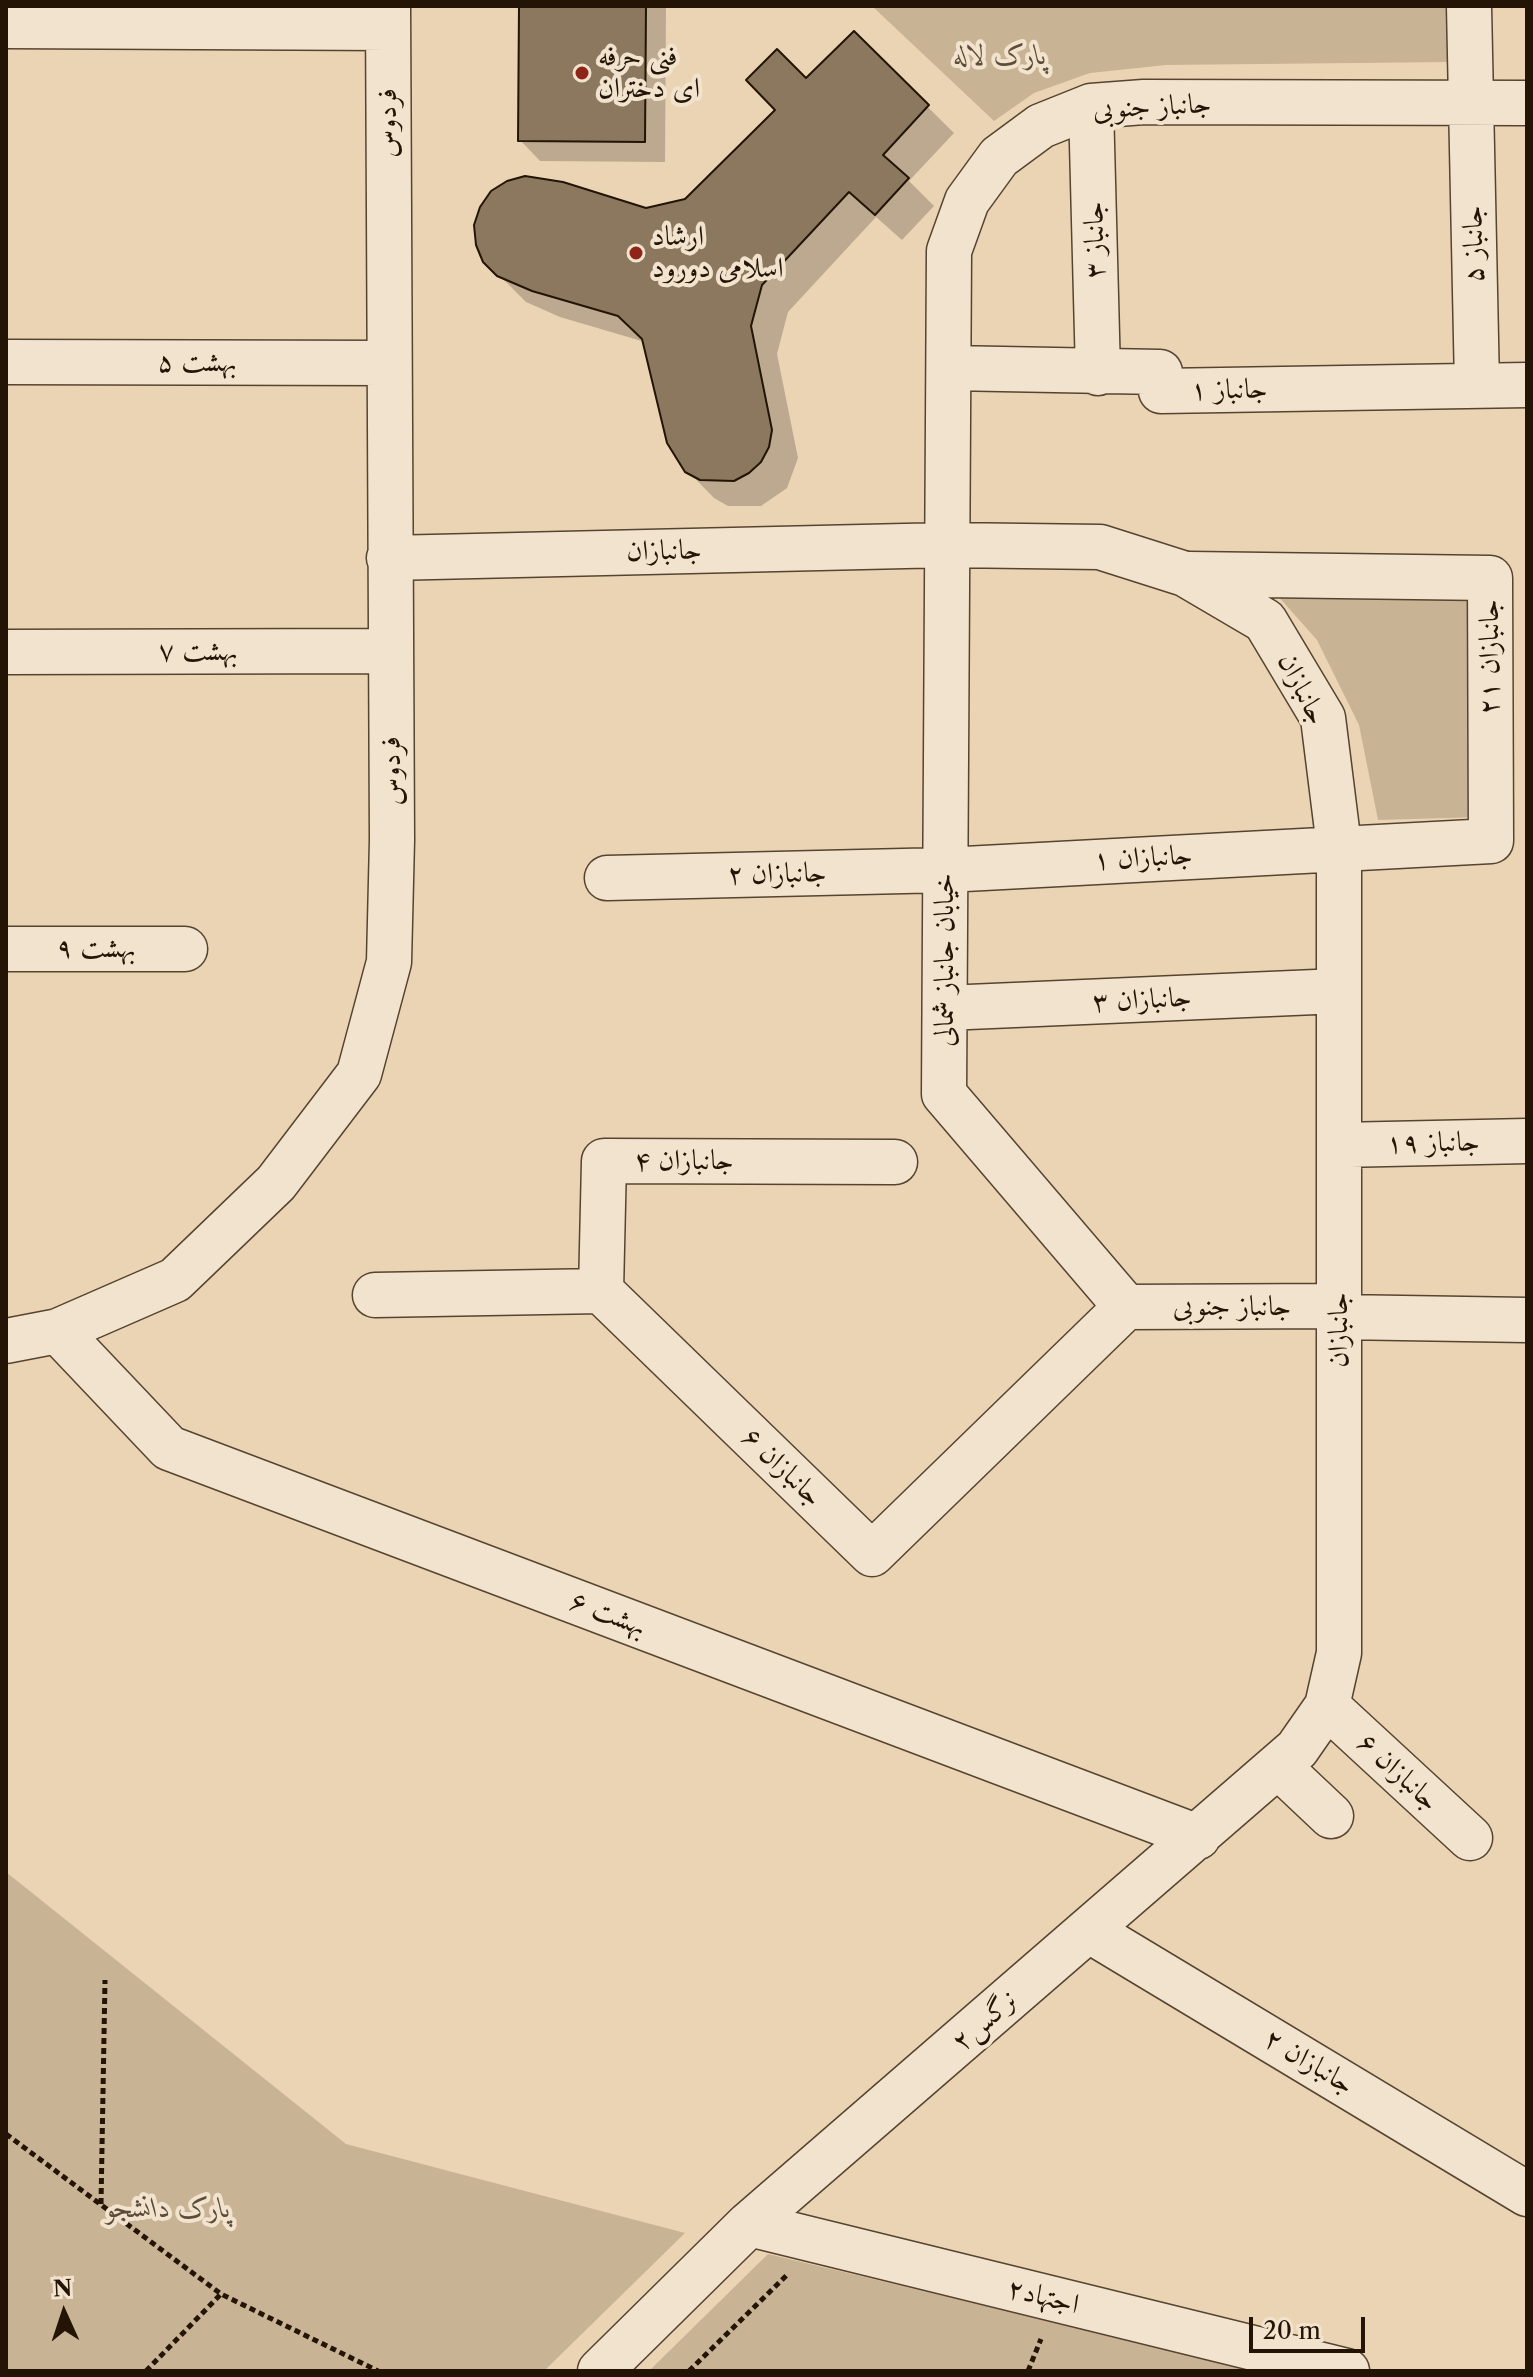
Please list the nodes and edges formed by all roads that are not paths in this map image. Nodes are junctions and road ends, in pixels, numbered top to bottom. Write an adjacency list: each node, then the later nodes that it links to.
1 (1469, 6): 4 (street, جانباز ۵)
2 (388, 17): 3 (street); 8 (street, فردوس)
3 (6, 26)
4 (1471, 103): 5 (street, جانباز جنوبی); 6 (street, جانباز جنوبی); 12 (street, جانباز ۵)
5 (1527, 103)
6 (1091, 106): 9 (street, جانباز جنوبی); 10 (street, جانباز ۳)
7 (6, 362): 8 (street, بهشت ۵)
8 (388, 363): 14 (street, فردوس)
9 (949, 368): 10 (street, جانباز ۱); 13 (street, جانباز جنوبی)
10 (1098, 373): 12 (street, جانباز ۱)
11 (1527, 385): 12 (street, جانباز ۱)
12 (1477, 386)
13 (948, 545): 14 (street, جانبازان); 15 (street, جانبازان); 19 (street, خیابان جانباز شمالی)
14 (389, 558): 16 (street, فردوس)
15 (1185, 574): 18 (street, جانبازان); 18 (street, جانبازان ۲۱)
16 (390, 651): 17 (street, بهشت ۷); 33 (street, فردوس)
17 (6, 652)
18 (1339, 846): 19 (street, جانبازان ۱); 23 (street, جانبازان)
19 (946, 870): 20 (street, جانبازان ۲); 24 (street, خیابان جانباز شمالی)
20 (607, 878)
21 (6, 949): 22 (street, بهشت ۹)
22 (185, 949)
23 (1339, 991): 24 (street, جانبازان ۳); 26 (street, جانبازان)
24 (945, 1008): 30 (street, خیابان جانباز شمالی)
25 (1527, 1141): 26 (street, جانباز ۱۹)
26 (1339, 1145): 31 (street, جانبازان)
27 (895, 1162): 28 (street, جانبازان ۴)
28 (601, 1291): 29 (street); 30 (street, جانبازان ۶)
29 (375, 1295)
30 (1126, 1307): 31 (street, جانباز جنوبی)
31 (1339, 1312): 32 (street, جانباز جنوبی); 35 (street, جانبازان)
32 (1527, 1320)
33 (58, 1331): 34 (street, فردوس); 39 (street, بهشت ۶)
34 (6, 1341)
35 (1339, 1653): 36 (street, نرگس۲)
36 (1327, 1706): 37 (street, نرگس۲); 40 (street, جانبازان ۶)
37 (1278, 1766): 38 (street); 39 (street, نرگس۲)
38 (1331, 1816)
39 (1198, 1837): 41 (street, نرگس۲)
40 (1470, 1838)
41 (1090, 1931): 42 (street, جانبازان ۲); 43 (street, نرگس۲)
42 (1527, 2194)
43 (749, 2224): 44 (street, اجتهاد۲); 45 (street, نرگس۲)
44 (1342, 2370)
45 (600, 2371)

